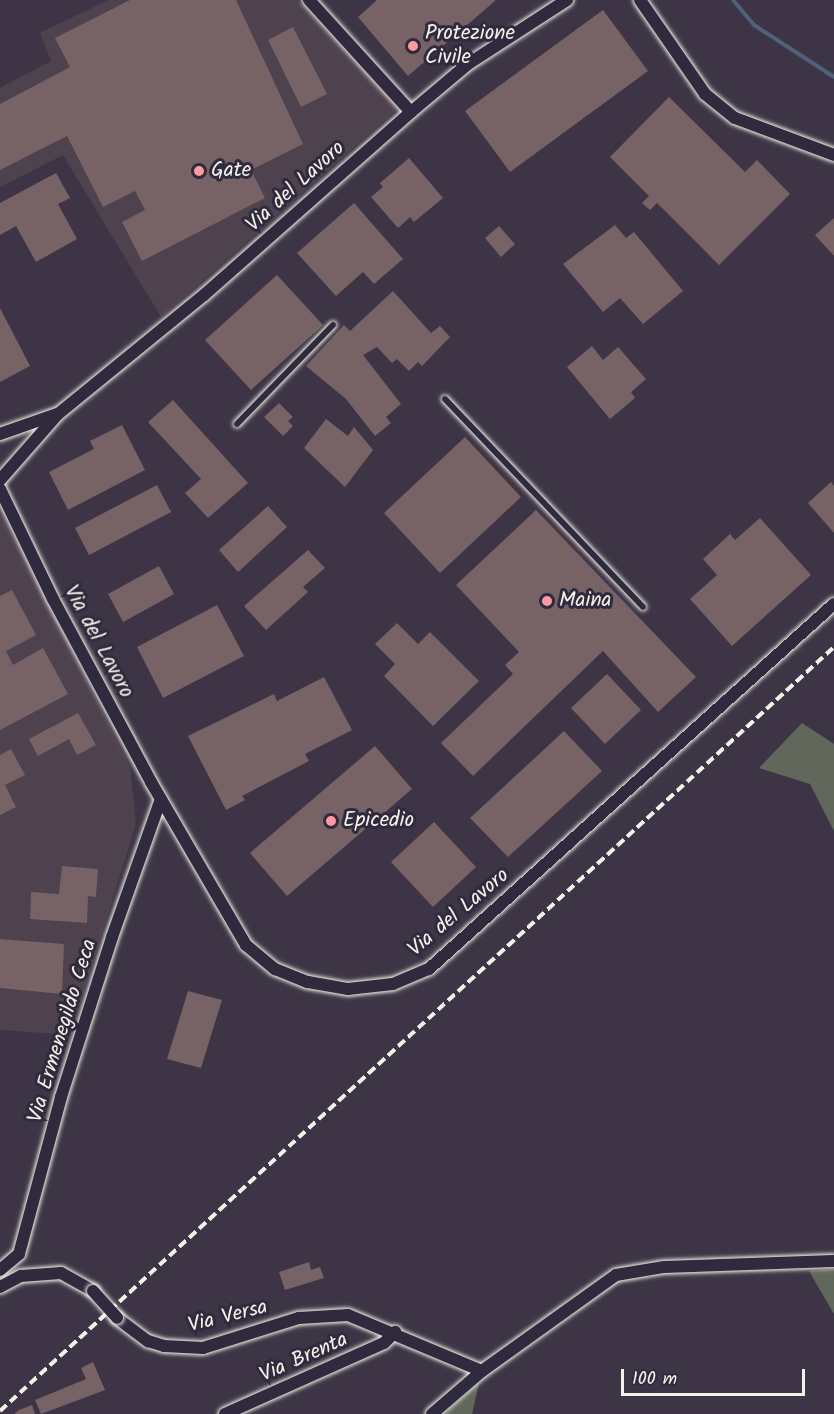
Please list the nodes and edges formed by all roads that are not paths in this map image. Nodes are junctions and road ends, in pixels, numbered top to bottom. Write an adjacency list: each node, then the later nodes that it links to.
1 (309, 0): 4 (street)
2 (567, 0): 4 (street, Via del Lavoro)
3 (640, 0): 5 (street)
4 (411, 112): 8 (street, Via del Lavoro)
5 (834, 155)
6 (333, 326): 9 (lane)
7 (445, 399): 14 (lane)
8 (58, 414): 10 (street, Via del Lavoro); 11 (street, Via del Lavoro)
9 (237, 424)
10 (0, 434)
11 (0, 480)
12 (0, 489): 15 (street, Via del Lavoro)
13 (834, 604): 15 (street, Via del Lavoro)
14 (643, 607)
15 (161, 799): 17 (street, Via Ermenegildo Ceca)
16 (834, 1261): 20 (street)
17 (0, 1270)
18 (0, 1287): 19 (street, Via Versa, bridge)
19 (394, 1332): 20 (street, Via Versa); 21 (street, Via Brenta)
20 (482, 1371): 22 (street)
21 (225, 1414)
22 (432, 1414)

